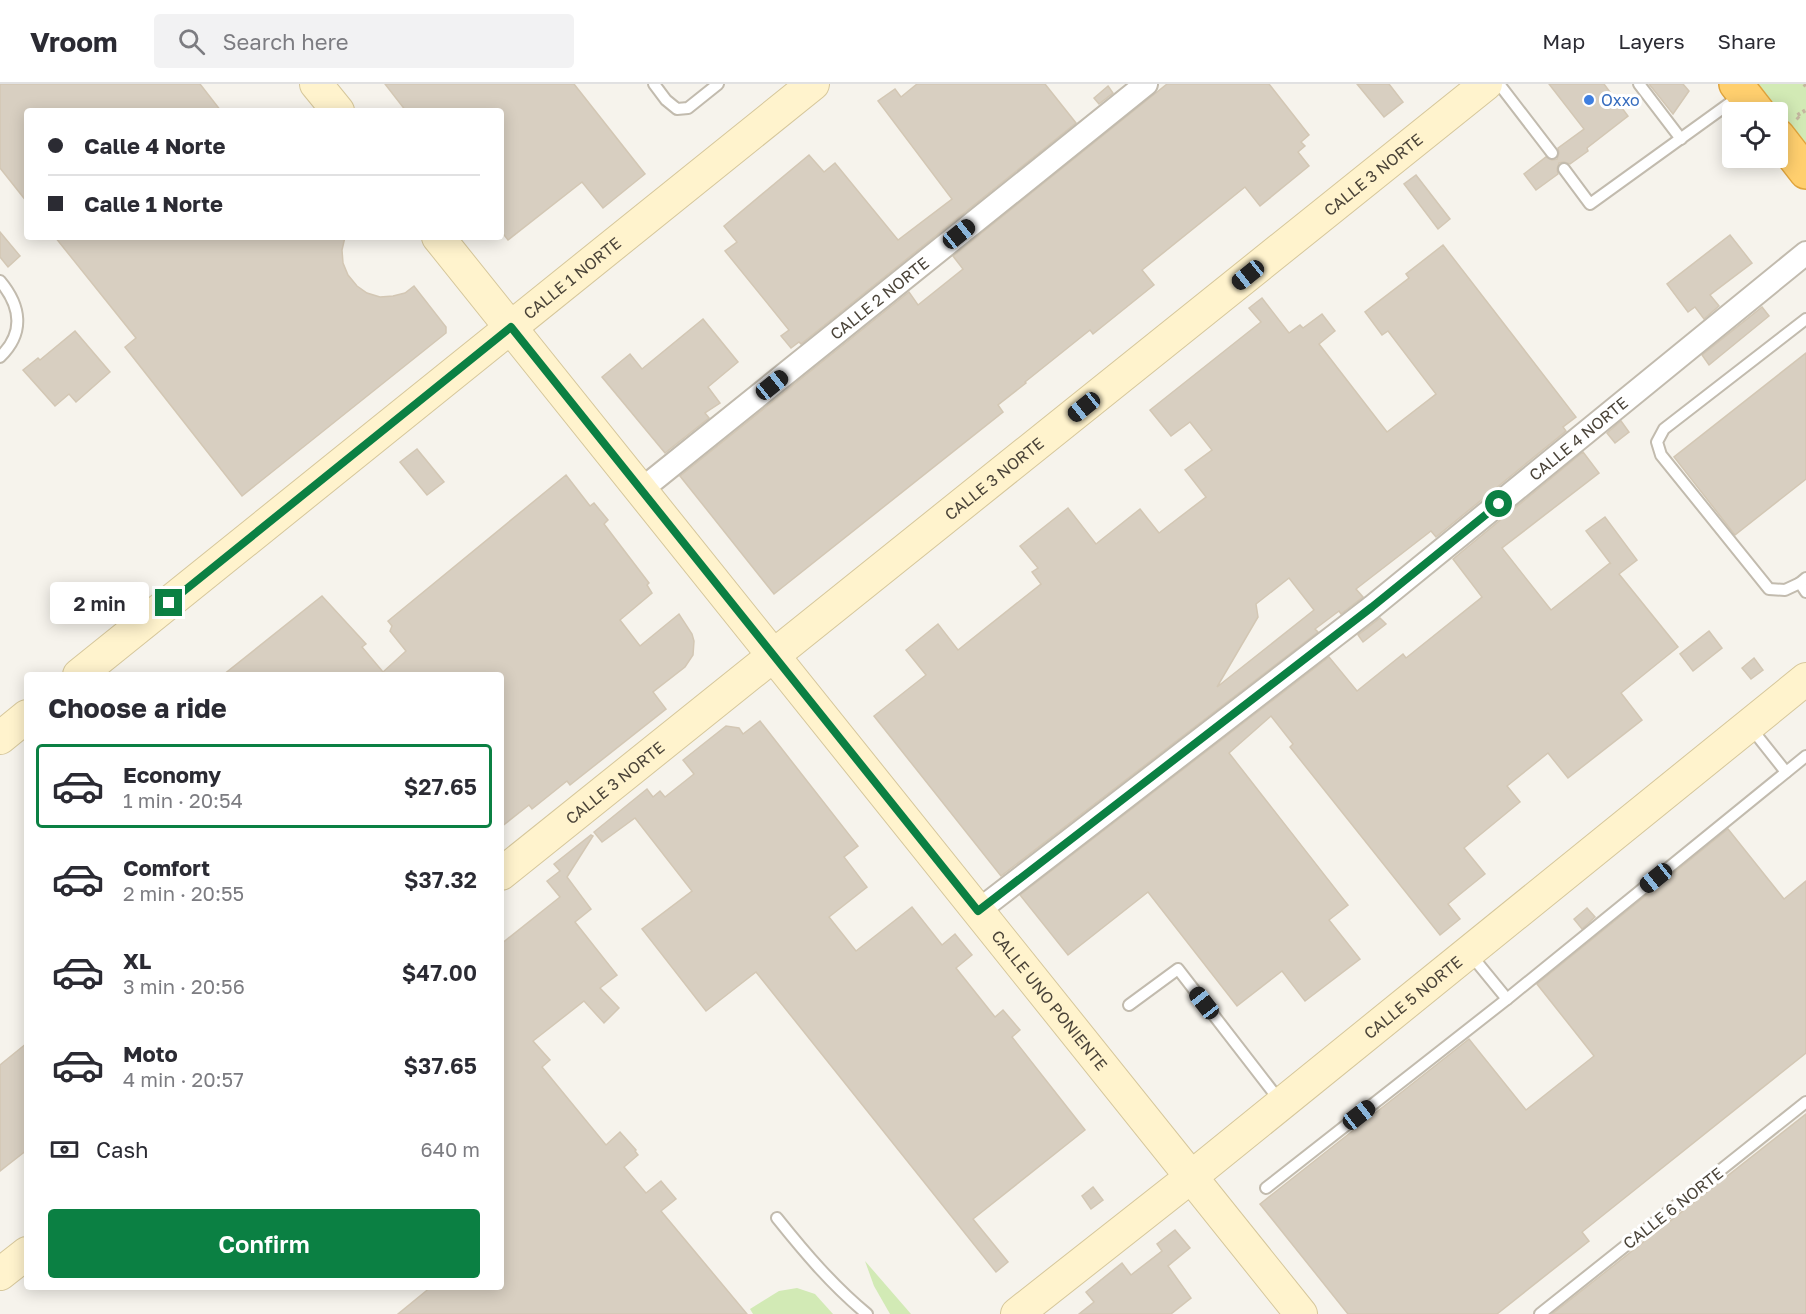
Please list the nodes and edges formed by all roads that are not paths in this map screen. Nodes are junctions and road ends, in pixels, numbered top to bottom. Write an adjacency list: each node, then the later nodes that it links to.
1 (316, 84): 10 (street)
2 (654, 84): 3 (lane)
3 (718, 84)
4 (813, 84): 20 (street, CALLE 1 NORTE)
5 (1146, 84): 22 (street, CALLE 2 NORTE)
6 (1486, 84): 24 (street, CALLE 3 NORTE)
7 (1499, 84): 13 (lane)
8 (1639, 84): 12 (lane)
9 (1746, 97): 12 (lane)
10 (336, 108)
11 (1789, 129): 15 (highway)
12 (1681, 139): 14 (lane)
13 (1552, 153)
14 (1564, 169)
15 (1806, 172)
16 (440, 240): 20 (street, CALLE UNO PONIENTE)
17 (1806, 253): 33 (street, CALLE 4 NORTE)
18 (0, 281): 21 (lane)
19 (1806, 319): 23 (lane)
20 (511, 327): 22 (street, CALLE UNO PONIENTE); 25 (street, CALLE 1 NORTE)
21 (0, 357)
22 (641, 490): 24 (street, CALLE UNO PONIENTE)
23 (1804, 584)
24 (774, 656): 32 (street, CALLE 3 NORTE); 33 (street, CALLE UNO PONIENTE)
25 (83, 672)
26 (1806, 679): 28 (street, CALLE 5 NORTE)
27 (24, 718): 29 (street)
28 (1749, 726): 31 (lane); 34 (street, CALLE 5 NORTE)
29 (0, 738)
30 (1806, 756): 31 (lane)
31 (1786, 772): 35 (lane)
32 (504, 872)
33 (978, 911): 39 (street, CALLE UNO PONIENTE)
34 (1469, 952): 35 (lane); 38 (street, CALLE 5 NORTE)
35 (1507, 999): 40 (lane)
36 (1129, 1005): 38 (lane)
37 (1806, 1102): 47 (lane, CALLE 6 NORTE)
38 (1282, 1104): 39 (street, CALLE 5 NORTE)
39 (1191, 1178): 45 (street, CALLE 5 NORTE); 46 (street, CALLE UNO PONIENTE)
40 (1266, 1188)
41 (777, 1218): 44 (lane)
42 (24, 1254): 43 (street)
43 (0, 1274)
44 (867, 1314)
45 (1017, 1314)
46 (1300, 1314)
47 (1540, 1314)

